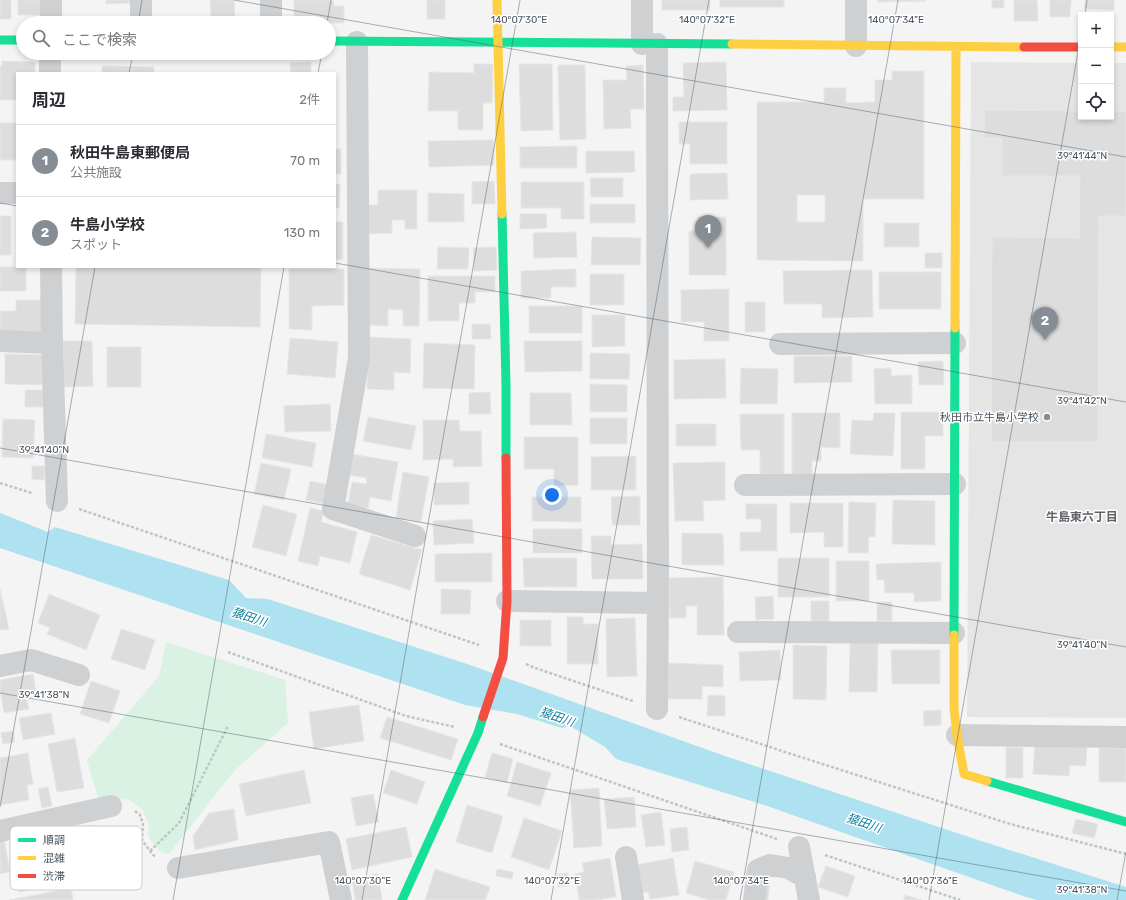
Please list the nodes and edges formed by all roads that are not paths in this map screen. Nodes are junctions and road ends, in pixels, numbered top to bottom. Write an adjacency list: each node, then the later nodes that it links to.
1 (51, 0): 7 (street)
2 (141, 0): 8 (street)
3 (271, 0): 9 (street)
4 (497, 0): 14 (street)
5 (642, 0): 15 (street)
6 (856, 0): 16 (street)
7 (51, 16)
8 (141, 16)
9 (271, 16)
10 (0, 40): 11 (street)
11 (16, 40)
12 (336, 41): 13 (street)
13 (357, 42): 14 (street); 33 (street)
14 (498, 42): 15 (street); 34 (street)
15 (650, 44): 16 (street); 35 (street)
16 (856, 46): 17 (street)
17 (956, 47): 18 (street); 28 (street)
18 (1078, 47)
19 (1114, 47): 20 (street)
20 (1126, 47)
21 (50, 60): 22 (street)
22 (50, 72)
23 (0, 193): 24 (street)
24 (16, 193)
25 (51, 268): 27 (street)
26 (0, 341): 27 (street)
27 (52, 343): 32 (street)
28 (955, 343): 29 (street); 30 (street)
29 (780, 344)
30 (955, 484): 31 (street); 37 (street)
31 (745, 485)
32 (57, 502)
33 (415, 536)
34 (508, 601): 35 (street); 53 (street)
35 (658, 603): 40 (street)
36 (738, 632): 37 (street)
37 (954, 633): 41 (street)
38 (0, 666): 39 (street)
39 (79, 675)
40 (657, 710)
41 (957, 734): 42 (street); 44 (street)
42 (1126, 737)
43 (111, 806): 45 (street)
44 (1126, 822)
45 (22, 826)
46 (10, 829): 47 (street)
47 (0, 831)
48 (799, 847): 51 (street)
49 (626, 857): 54 (street)
50 (178, 868): 52 (street)
51 (805, 877): 55 (street); 56 (street)
52 (341, 900)
53 (402, 900)
54 (633, 900)
55 (754, 900)
56 (809, 900)

